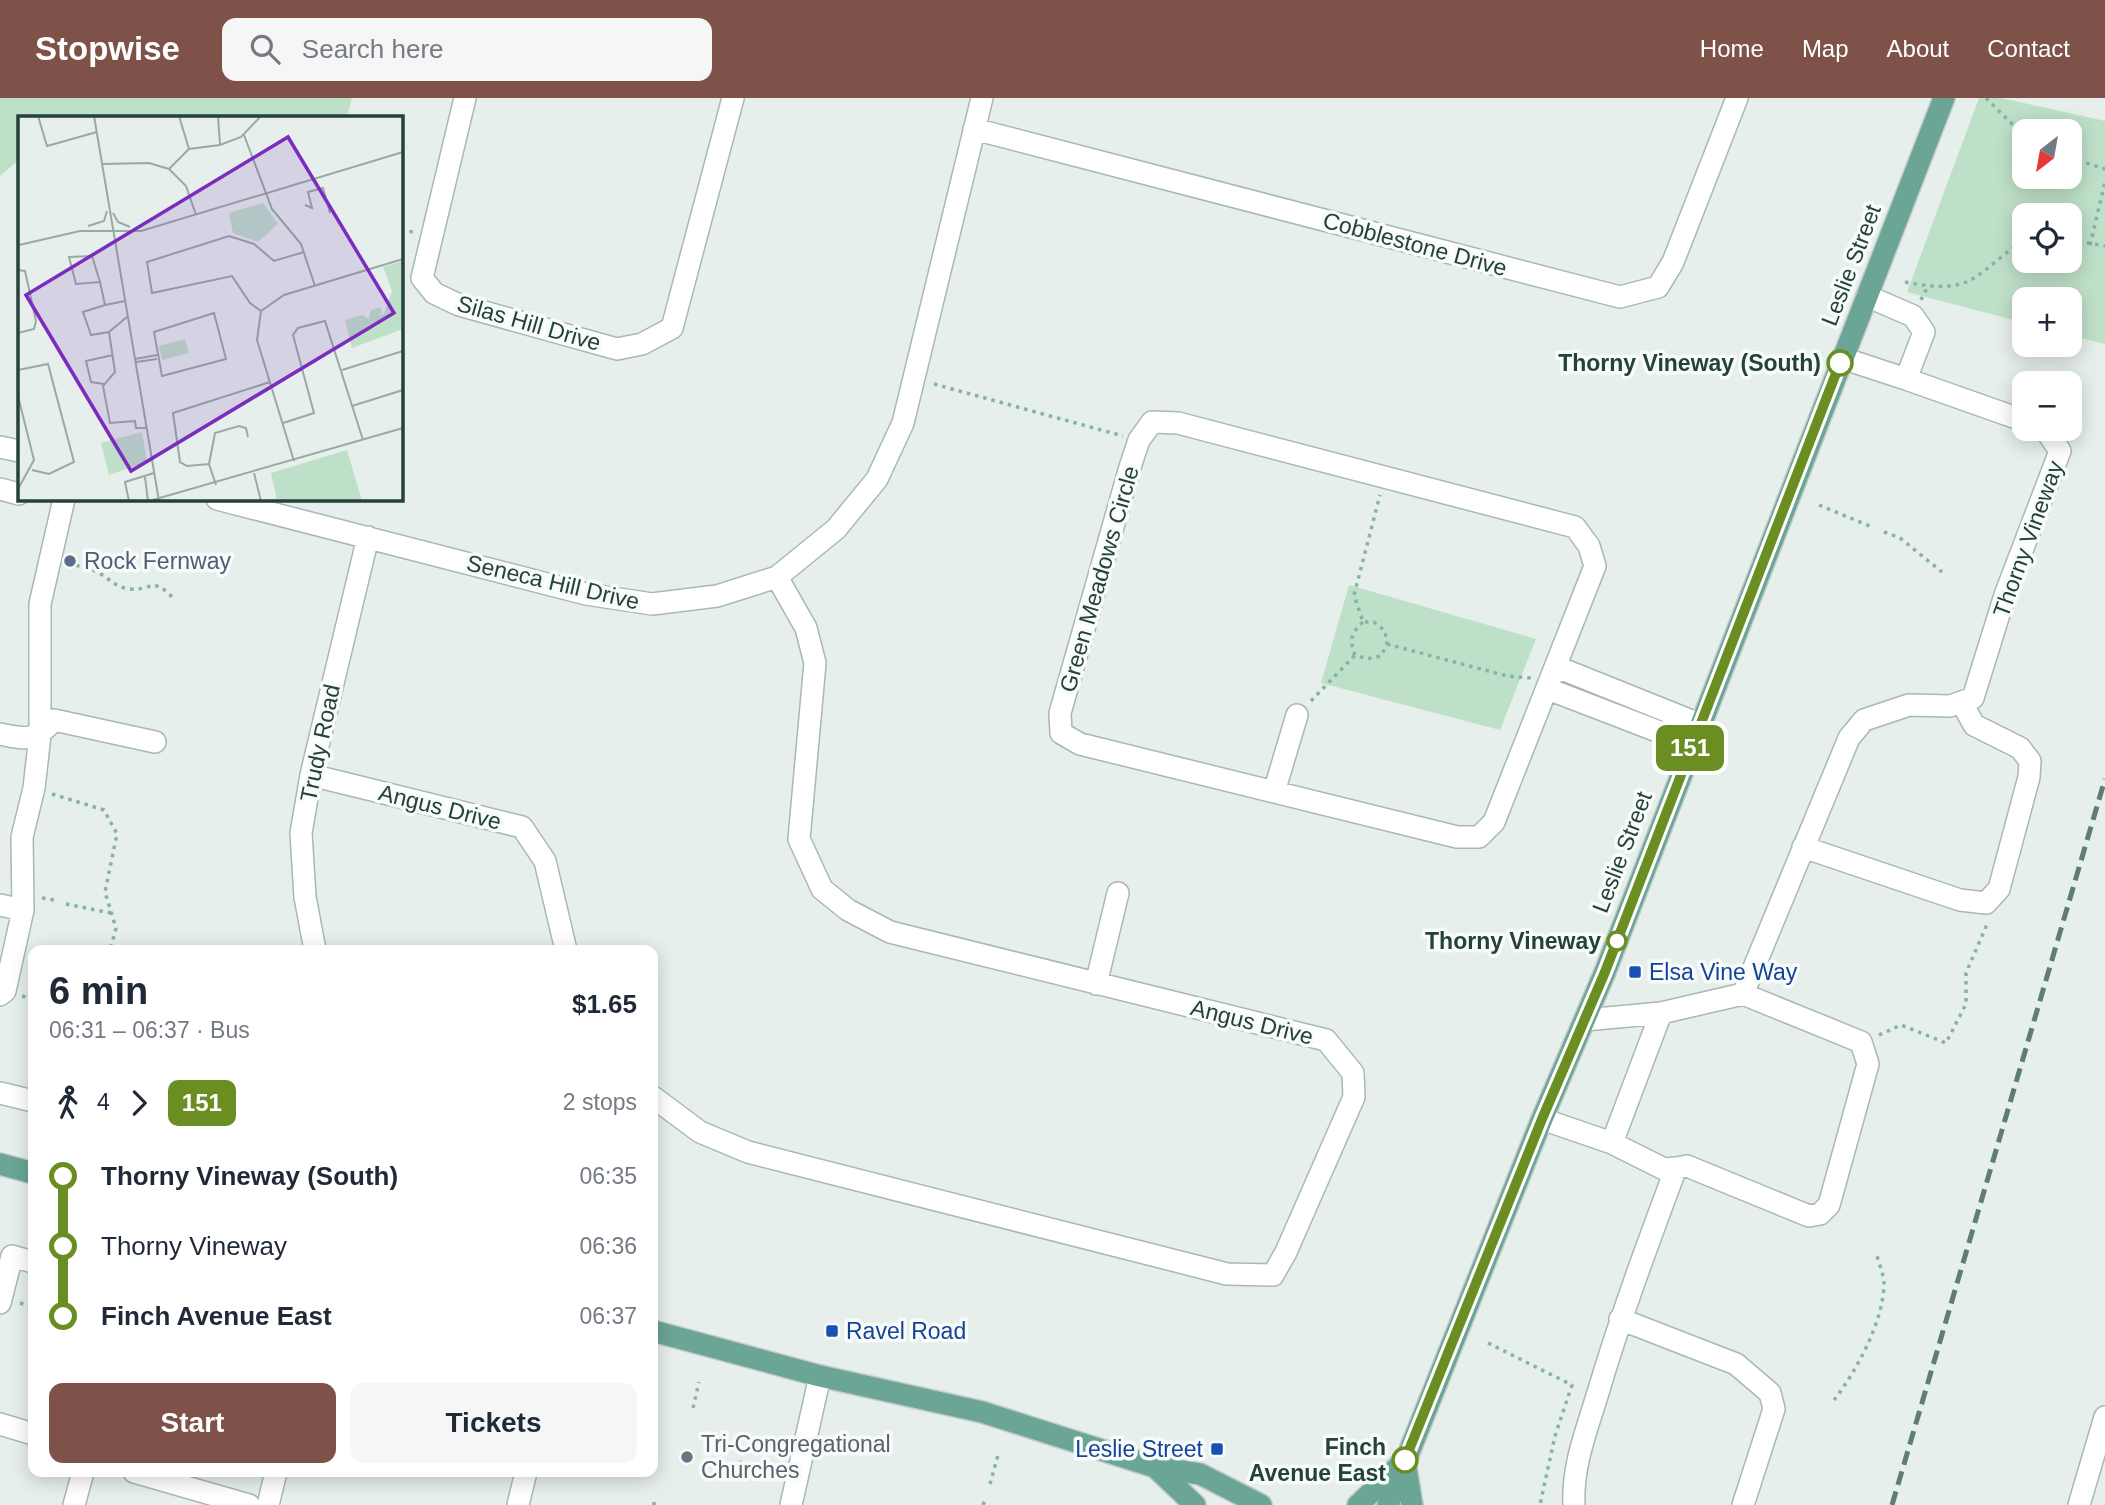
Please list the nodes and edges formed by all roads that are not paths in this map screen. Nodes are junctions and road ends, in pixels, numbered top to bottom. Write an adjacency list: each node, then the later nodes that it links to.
1 (465, 98): 2 (street, Silas Hill Drive)
2 (733, 98)
3 (982, 98): 6 (street, Seneca Hill Drive)
4 (1737, 98): 6 (street, Cobblestone Drive)
5 (1944, 98): 7 (main road, Leslie Street)
6 (974, 129): 19 (street, Seneca Hill Drive)
7 (1867, 296): 8 (main road, Leslie Street); 9 (street)
8 (1842, 358): 9 (street); 23 (main road, Leslie Street)
9 (1906, 379): 10 (street)
10 (2012, 416)
11 (2053, 441): 21 (street, Thorny Vineway)
12 (0, 447): 13 (street)
13 (18, 451)
14 (0, 489): 15 (street)
15 (18, 494)
16 (64, 500): 25 (street)
17 (224, 500): 18 (street, Seneca Hill Drive)
18 (368, 537): 19 (street, Seneca Hill Drive); 28 (street, Trudy Road)
19 (777, 577): 36 (street, Angus Drive)
20 (1552, 679): 23 (street); 27 (street); 29 (street, Green Meadows Circle); 29 (street, Green Meadows Circle)
21 (1962, 703): 30 (street); 30 (street)
22 (1297, 715): 29 (street)
23 (1699, 724): 27 (main road, Leslie Street)
24 (0, 734): 25 (street)
25 (40, 735): 26 (street); 33 (street)
26 (155, 741)
27 (1691, 744): 40 (main road, Leslie Street)
28 (311, 775): 34 (street, Trudy Road); 35 (street, Angus Drive)
29 (1274, 792)
30 (1803, 846): 37 (street)
31 (1118, 893): 36 (street)
32 (0, 905): 33 (street)
33 (23, 910): 38 (street)
34 (314, 945)
35 (565, 945)
36 (1096, 984): 43 (street, Angus Drive)
37 (1743, 994): 39 (street); 47 (street)
38 (0, 995)
39 (1661, 1013): 40 (street); 45 (street)
40 (1585, 1020): 44 (main road, Leslie Street)
41 (0, 1093): 42 (street)
42 (28, 1100)
43 (658, 1101)
44 (1542, 1119): 45 (street); 58 (main road, Leslie Street)
45 (1612, 1143): 47 (street)
46 (0, 1164): 48 (main road)
47 (1676, 1168): 52 (street)
48 (28, 1171)
49 (6, 1255): 50 (street); 51 (street)
50 (28, 1261)
51 (0, 1303)
52 (1620, 1319): 74 (street); 75 (street)
53 (658, 1332): 54 (main road)
54 (820, 1376): 59 (main road); 68 (street)
55 (2105, 1417): 76 (street)
56 (0, 1424): 57 (street)
57 (28, 1432)
58 (1405, 1460): 71 (main road); 72 (main road, Leslie Street); 73 (main road)
59 (1155, 1467): 69 (main road); 70 (main road)
60 (82, 1477): 64 (street)
61 (151, 1477): 65 (street)
62 (275, 1477): 66 (street)
63 (525, 1477): 67 (street)
64 (74, 1505)
65 (249, 1505)
66 (268, 1505)
67 (518, 1505)
68 (792, 1505)
69 (1195, 1505)
70 (1261, 1505)
71 (1358, 1505)
72 (1388, 1505)
73 (1412, 1505)
74 (1574, 1505)
75 (1743, 1505)
76 (2079, 1505)

